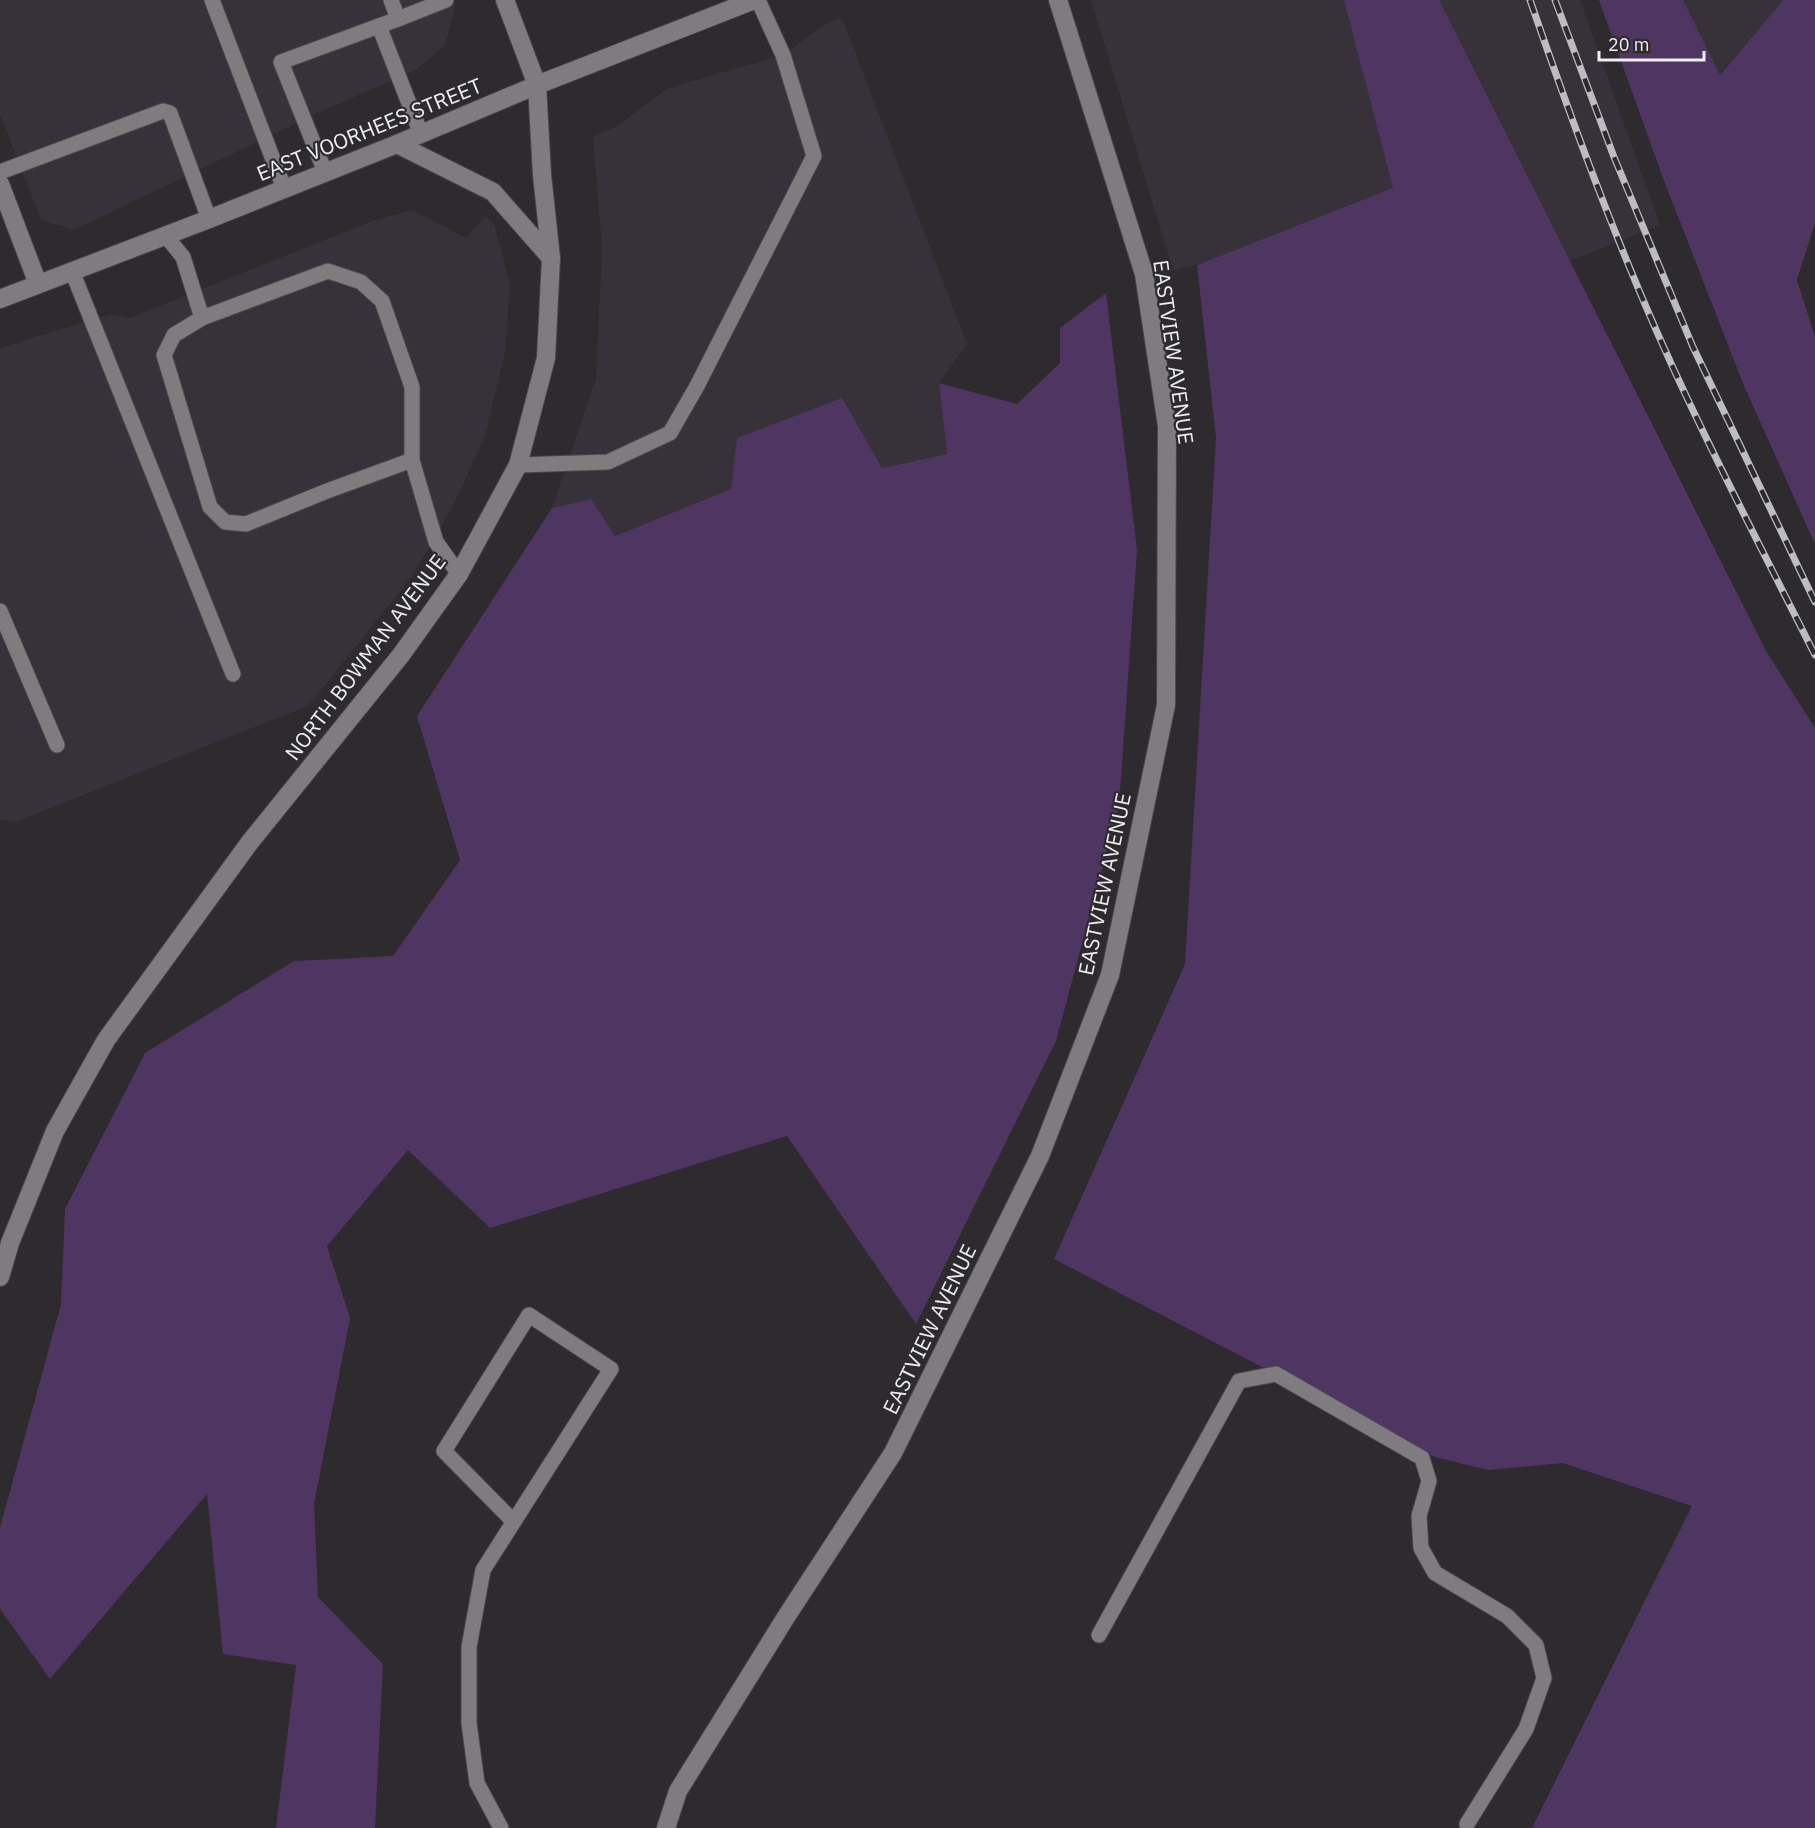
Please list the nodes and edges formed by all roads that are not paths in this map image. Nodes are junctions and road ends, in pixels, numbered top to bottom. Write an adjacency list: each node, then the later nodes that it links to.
1 (212, 0): 15 (lane)
2 (391, 0): 7 (lane)
3 (446, 0): 7 (lane)
4 (505, 0): 9 (street, NORTH BOWMAN AVENUE)
5 (756, 0): 9 (street, EAST VOORHEES STREET); 24 (lane)
6 (1058, 0): 34 (street, EASTVIEW AVENUE)
7 (398, 19): 8 (lane)
8 (379, 26): 10 (lane); 13 (lane)
9 (537, 84): 10 (street, EAST VOORHEES STREET); 18 (street, NORTH BOWMAN AVENUE)
10 (421, 134): 11 (street, EAST VOORHEES STREET)
11 (397, 144): 13 (street, EAST VOORHEES STREET); 18 (street)
12 (0, 172): 16 (lane)
13 (325, 172): 15 (street, EAST VOORHEES STREET)
14 (0, 184): 20 (street)
15 (284, 188): 16 (street, EAST VOORHEES STREET)
16 (209, 219): 17 (street, EAST VOORHEES STREET)
17 (165, 236): 19 (street, EAST VOORHEES STREET); 22 (lane)
18 (551, 258): 24 (street, NORTH BOWMAN AVENUE)
19 (72, 271): 20 (street, EAST VOORHEES STREET); 27 (lane)
20 (38, 284): 21 (street, EAST VOORHEES STREET)
21 (0, 298)
22 (202, 318): 23 (lane); 23 (lane)
23 (412, 460): 25 (lane)
24 (518, 465): 25 (street, NORTH BOWMAN AVENUE)
25 (459, 574): 29 (street, NORTH BOWMAN AVENUE)
26 (0, 611): 28 (lane)
27 (233, 674)
28 (57, 746)
29 (0, 1277)
30 (512, 1520): 30 (lane); 33 (lane)
31 (1100, 1635): 32 (lane)
32 (1467, 1824)
33 (501, 1828)
34 (666, 1828)

